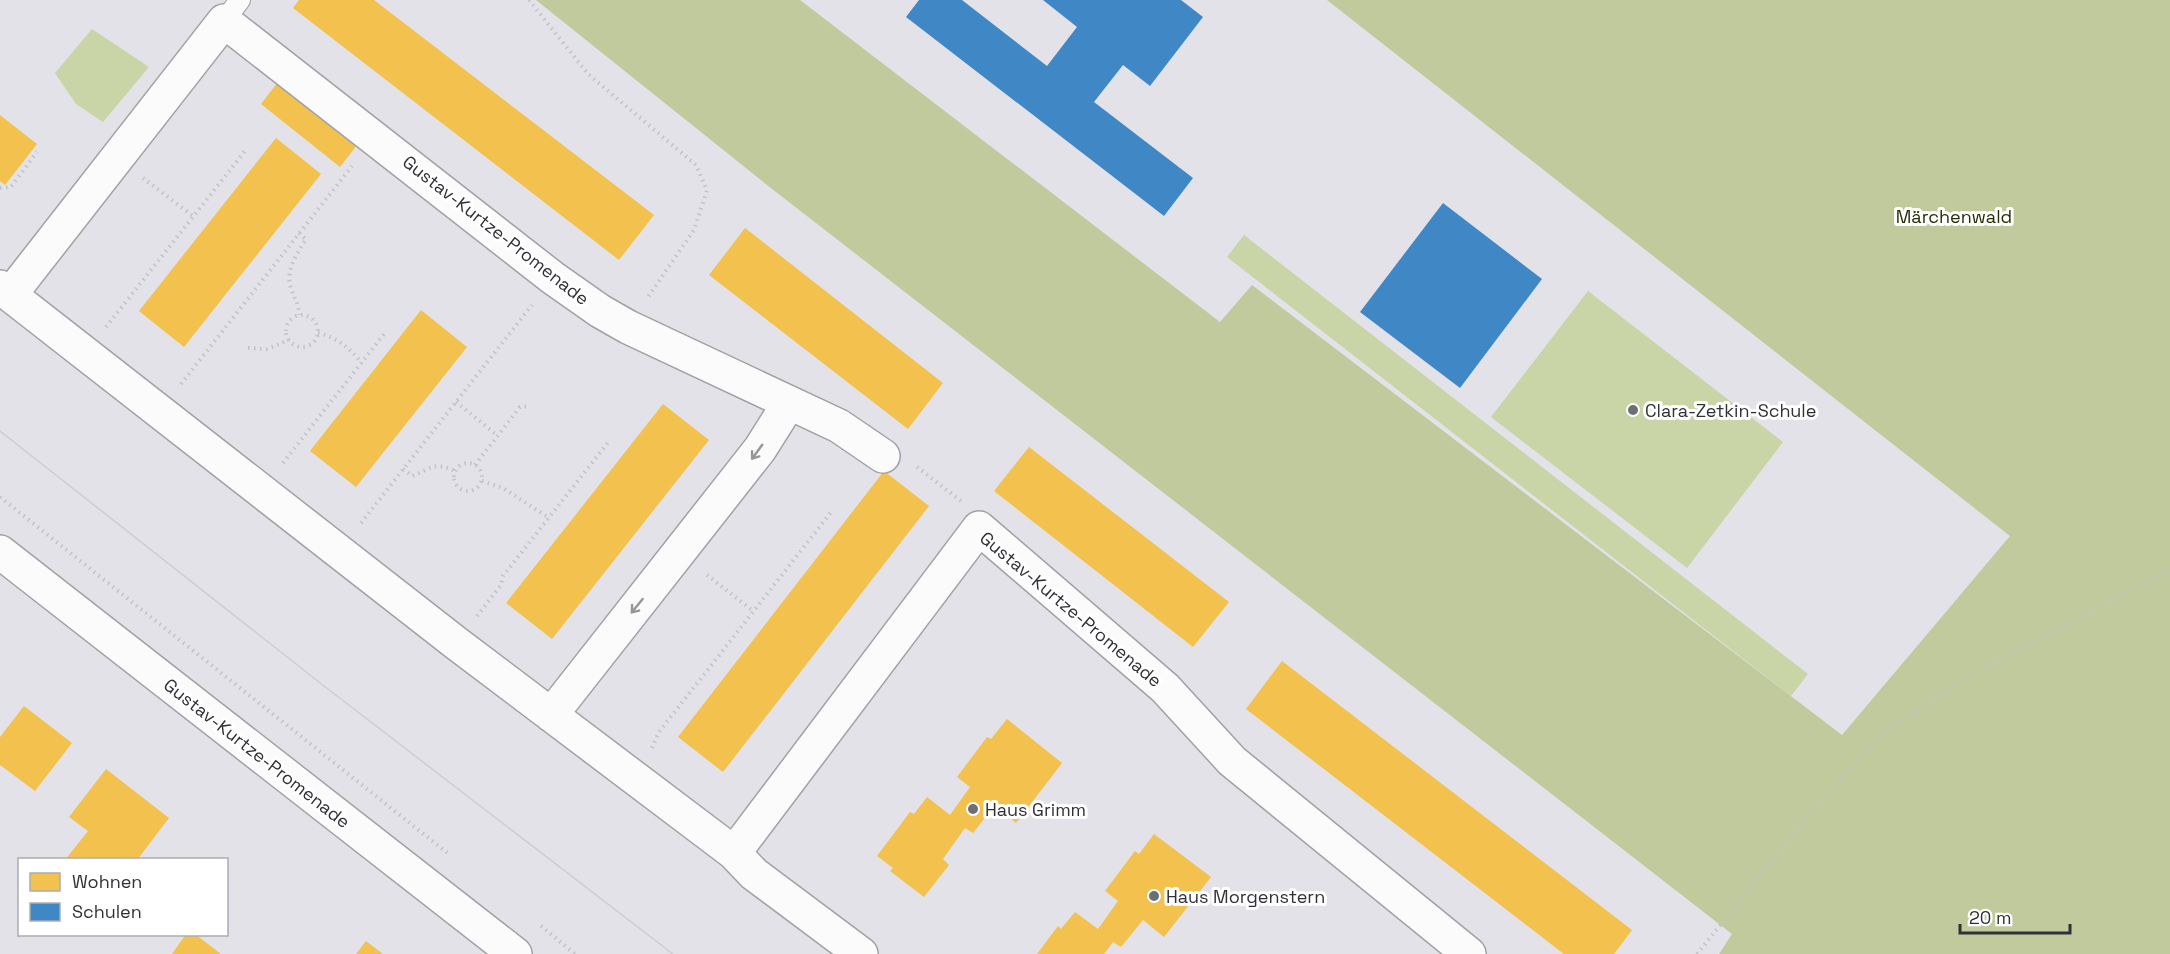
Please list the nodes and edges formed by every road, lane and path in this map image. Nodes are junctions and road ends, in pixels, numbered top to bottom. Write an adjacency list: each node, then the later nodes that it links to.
1 (529, 0): 13 (path)
2 (232, 11): 3 (street, Gustav-Kurtze-Promenade); 6 (street, Gustav-Kurtze-Promenade)
3 (375, 136): 9 (path); 10 (street, Gustav-Kurtze-Promenade)
4 (244, 151): 8 (path)
5 (37, 152): 7 (path)
6 (117, 158): 8 (path); 11 (street, Gustav-Kurtze-Promenade)
7 (0, 188)
8 (193, 216): 18 (path)
9 (299, 233): 12 (path); 23 (path)
10 (553, 278): 13 (street, Gustav-Kurtze-Promenade); 20 (path)
11 (5, 291): 18 (street, Gustav-Kurtze-Promenade)
12 (299, 315): 14 (path); 16 (path)
13 (628, 327): 21 (street, Gustav-Kurtze-Promenade)
14 (318, 333): 16 (path); 19 (path)
15 (384, 334): 19 (path)
16 (289, 340): 17 (path)
17 (248, 348)
18 (85, 353): 23 (street, Gustav-Kurtze-Promenade)
19 (362, 363): 31 (path)
20 (456, 402): 24 (path); 28 (path)
21 (789, 403): 26 (street, Gustav-Kurtze-Promenade); 38 (street, one-way to 38)
22 (530, 406): 24 (path)
23 (160, 411): 31 (street, Gustav-Kurtze-Promenade)
24 (498, 436): 27 (path)
25 (610, 440): 34 (path)
26 (883, 456): 35 (path)
27 (475, 465): 29 (path); 30 (path)
28 (403, 469): 29 (path); 37 (path)
29 (455, 471): 30 (path)
30 (482, 481): 34 (path)
31 (261, 491): 37 (street, Gustav-Kurtze-Promenade)
32 (0, 497): 45 (path)
33 (832, 511): 40 (path)
34 (549, 518): 41 (path)
35 (979, 528): 44 (street, Gustav-Kurtze-Promenade); 50 (street, Gustav-Kurtze-Promenade)
36 (0, 552): 47 (street, Gustav-Kurtze-Promenade)
37 (338, 552): 41 (street, Gustav-Kurtze-Promenade)
38 (680, 552): 40 (path); 42 (street, one-way to 42)
39 (2170, 571): 51 (path)
40 (753, 611): 43 (path)
41 (456, 643): 42 (street, Gustav-Kurtze-Promenade)
42 (550, 715): 43 (street, Gustav-Kurtze-Promenade)
43 (630, 777): 44 (street, Gustav-Kurtze-Promenade)
44 (734, 853): 49 (street, Gustav-Kurtze-Promenade)
45 (455, 858)
46 (538, 924): 48 (path)
47 (515, 954)
48 (575, 954)
49 (861, 954)
50 (1469, 954)
51 (1697, 954)

